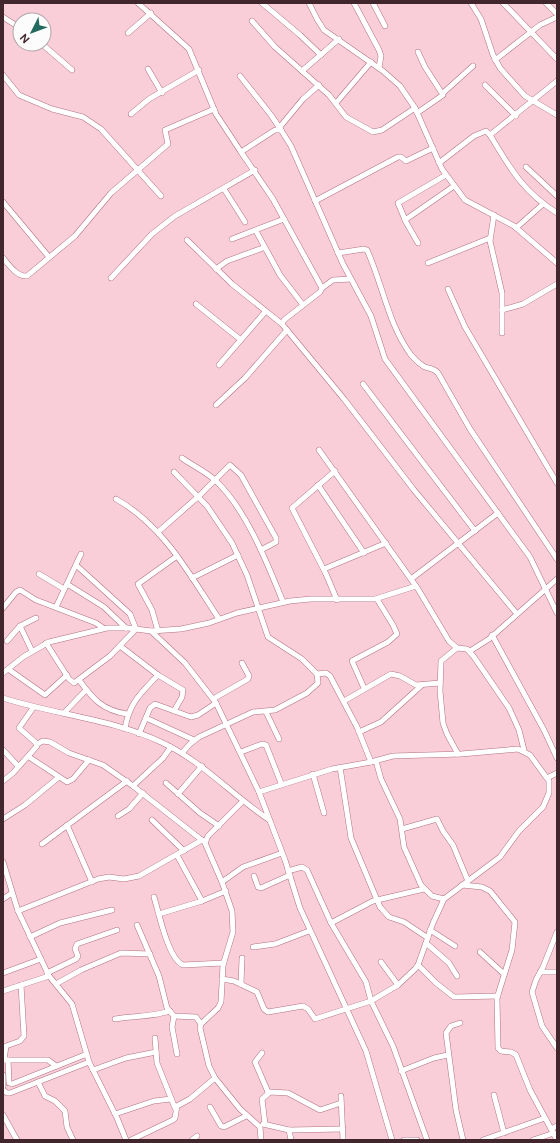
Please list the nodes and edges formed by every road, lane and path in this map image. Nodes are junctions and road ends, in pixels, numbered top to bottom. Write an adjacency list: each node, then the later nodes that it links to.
1 (138, 3): 9 (street)
2 (262, 3): 21 (street)
3 (309, 3): 18 (street)
4 (354, 3): 26 (street)
5 (373, 3): 15 (street)
6 (471, 3): 23 (street)
7 (503, 3): 16 (street)
8 (546, 3): 10 (street)
9 (151, 13): 17 (street); 29 (street)
10 (557, 14)
11 (3, 17): 14 (street)
12 (557, 17): 16 (street)
13 (252, 21): 30 (street)
14 (12, 23)
15 (385, 26)
16 (531, 32): 22 (street); 23 (street)
17 (128, 33)
18 (339, 39): 21 (street); 24 (street)
19 (51, 52): 28 (street)
20 (418, 52): 37 (street)
21 (321, 55): 30 (street)
22 (557, 59)
23 (495, 60): 38 (street)
24 (371, 62): 26 (street); 39 (street)
25 (473, 66): 37 (street)
26 (379, 68): 41 (street)
27 (148, 69): 36 (street)
28 (72, 70)
29 (199, 70): 36 (street); 40 (street)
30 (302, 71): 34 (street)
31 (3, 75): 51 (street)
32 (240, 76): 45 (street)
33 (557, 81): 38 (street)
34 (318, 85): 39 (street); 45 (street)
35 (485, 85): 44 (street)
36 (162, 93): 42 (street)
37 (443, 93): 41 (street)
38 (533, 102): 43 (street); 44 (street)
39 (336, 103): 41 (street)
40 (214, 109): 48 (street); 51 (street)
41 (416, 110): 47 (street)
42 (130, 114)
43 (557, 115)
44 (516, 116): 46 (street)
45 (280, 129): 48 (street); 58 (street)
46 (490, 135): 49 (street); 60 (street)
47 (433, 148): 49 (street); 58 (street)
48 (241, 152): 52 (street)
49 (439, 163): 53 (street)
50 (526, 167): 57 (street)
51 (138, 169): 56 (street); 74 (street)
52 (255, 170): 55 (street); 63 (street)
53 (446, 175): 54 (street); 64 (street)
54 (454, 186): 62 (street); 64 (street)
55 (224, 189): 65 (street); 79 (street)
56 (161, 196)
57 (557, 196)
58 (315, 201): 73 (street)
59 (3, 202): 74 (street)
60 (542, 205): 61 (street); 66 (street)
61 (556, 211)
62 (494, 215): 66 (street); 68 (street)
63 (284, 219): 67 (street); 82 (street)
64 (404, 220): 71 (street)
65 (245, 222)
66 (516, 228): 77 (street)
67 (256, 231): 69 (street); 72 (street)
68 (490, 238): 76 (street); 86 (street)
69 (232, 239)
70 (187, 240): 78 (street)
71 (418, 243)
72 (264, 248): 78 (street); 85 (street)
73 (338, 253): 80 (street); 114 (street)
74 (50, 257): 75 (street)
75 (3, 258)
76 (428, 263)
77 (557, 263)
78 (216, 269): 87 (street)
79 (111, 278)
80 (351, 279): 82 (street); 104 (street)
81 (557, 284): 86 (street)
82 (322, 288): 85 (street)
83 (448, 289): 100 (street)
84 (196, 304): 91 (street)
85 (303, 305): 88 (street)
86 (502, 310): 90 (street)
87 (265, 312): 88 (street); 91 (street)
88 (282, 324): 89 (street)
89 (287, 330): 94 (street); 108 (street)
90 (502, 333)
91 (241, 340): 92 (street)
92 (219, 365)
93 (363, 384): 105 (street)
94 (216, 405)
95 (319, 450): 97 (street)
96 (182, 458): 99 (street)
97 (335, 471): 101 (street); 107 (street)
98 (174, 472): 102 (street)
99 (214, 479): 102 (street); 109 (street); 109 (street)
100 (557, 483)
101 (318, 485): 110 (street); 116 (street)
102 (199, 496): 106 (street); 112 (street)
103 (116, 499): 106 (street)
104 (498, 513): 105 (street); 123 (street)
105 (475, 531): 108 (street)
106 (158, 532): 113 (street)
107 (386, 543): 110 (street); 119 (street)
108 (459, 544): 119 (street); 131 (street)
109 (261, 550): 126 (street)
110 (364, 553): 116 (street)
111 (81, 554): 115 (street)
112 (238, 555): 118 (street); 129 (street)
113 (177, 556): 118 (street); 139 (street)
114 (557, 559)
115 (76, 565): 121 (street); 137 (street)
116 (324, 569): 125 (street)
117 (39, 574): 121 (street)
118 (192, 578): 133 (street)
119 (411, 579): 122 (street)
120 (557, 579): 123 (street)
121 (65, 586): 127 (street); 136 (street)
122 (416, 586): 124 (street); 144 (street)
123 (546, 588): 130 (street); 131 (street)
124 (377, 599): 125 (street); 156 (street)
125 (338, 600): 126 (street)
126 (283, 602): 129 (street)
127 (56, 607): 128 (street); 135 (street)
128 (3, 608)
129 (259, 608): 133 (street); 150 (street)
130 (557, 613)
131 (517, 614): 140 (street)
132 (36, 618): 134 (street)
133 (218, 620): 139 (street)
134 (20, 626): 141 (street); 145 (street)
135 (103, 628): 136 (street); 142 (street)
136 (126, 628): 137 (street)
137 (136, 629): 138 (street); 143 (street)
138 (150, 631): 139 (street); 160 (street)
139 (158, 631)
140 (492, 636): 146 (street); 181 (street)
141 (6, 641)
142 (46, 643): 145 (street); 151 (street)
143 (120, 646): 152 (street); 153 (street)
144 (457, 648): 146 (street); 154 (street)
145 (32, 651): 148 (street)
146 (470, 651): 176 (street)
147 (242, 663): 160 (street)
148 (8, 669): 149 (street); 151 (street)
149 (3, 673)
150 (317, 674): 159 (street); 163 (street)
151 (67, 675): 153 (street)
152 (158, 675): 162 (street); 165 (street)
153 (79, 680): 157 (street)
154 (440, 683): 155 (street); 179 (street)
155 (422, 685): 156 (street); 169 (street)
156 (364, 688): 159 (street)
157 (86, 690): 164 (street); 165 (street)
158 (3, 698): 161 (street)
159 (344, 700): 169 (street)
160 (214, 701): 162 (street); 167 (street)
161 (33, 708): 164 (street); 173 (street)
162 (174, 711): 166 (street)
163 (266, 712): 167 (street); 171 (street)
164 (64, 713): 168 (street)
165 (127, 714): 168 (street)
166 (146, 718): 170 (street); 172 (street)
167 (228, 724): 172 (street); 177 (street)
168 (125, 729): 170 (street)
169 (359, 732): 183 (street)
170 (139, 734): 174 (street)
171 (279, 739)
172 (194, 740): 178 (street)
173 (37, 744): 180 (street); 182 (street)
174 (171, 747): 178 (street); 195 (street)
175 (3, 750): 184 (street)
176 (524, 750): 179 (street); 190 (street)
177 (241, 752): 194 (street); 196 (street)
178 (182, 753): 185 (street)
179 (458, 754): 183 (street)
180 (29, 757): 184 (street); 189 (street)
181 (557, 758)
182 (89, 760): 189 (street); 192 (street)
183 (373, 762): 186 (street); 207 (street)
184 (18, 766): 191 (street)
185 (202, 766): 198 (street); 199 (street)
186 (340, 767): 188 (street); 226 (street)
187 (557, 773): 190 (street)
188 (313, 774): 194 (street); 200 (street)
189 (59, 777): 202 (street)
190 (547, 778): 217 (street)
191 (3, 781)
192 (127, 781): 195 (street); 205 (street)
193 (166, 783): 198 (street)
194 (281, 784): 196 (street)
195 (134, 786): 197 (street)
196 (259, 792): 203 (street)
197 (143, 793): 201 (street); 208 (street)
198 (178, 794): 206 (street)
199 (243, 801): 203 (street); 206 (street)
200 (324, 812)
201 (118, 816)
202 (3, 819)
203 (269, 819): 211 (street)
204 (152, 820): 210 (street)
205 (67, 825): 209 (street); 218 (street)
206 (220, 826): 208 (street)
207 (402, 829): 217 (street); 221 (street)
208 (203, 841): 210 (street); 219 (street)
209 (42, 844)
210 (184, 851): 212 (street)
211 (282, 853): 214 (street); 219 (street)
212 (178, 855): 218 (street); 228 (street)
213 (3, 862): 215 (street)
214 (289, 873): 216 (street); 232 (street); 236 (street)
215 (5, 874): 223 (street)
216 (254, 876)
217 (468, 881): 220 (street)
218 (92, 882): 230 (street)
219 (222, 882): 222 (street)
220 (462, 886): 227 (street); 253 (street)
221 (424, 889): 226 (street); 227 (street)
222 (226, 891): 228 (street); 247 (street)
223 (12, 893): 225 (street); 230 (street)
224 (154, 897): 231 (street)
225 (3, 899)
226 (378, 899): 232 (street); 239 (street)
227 (444, 899): 235 (street)
228 (202, 901): 231 (street)
229 (112, 910): 238 (street)
230 (18, 911): 238 (street)
231 (159, 914): 247 (street)
232 (331, 922): 262 (street)
233 (137, 924): 243 (street)
234 (117, 930): 252 (street)
235 (430, 930): 239 (street); 240 (street)
236 (309, 931): 241 (street); 263 (street)
237 (557, 932): 249 (street)
238 (30, 938): 245 (street)
239 (427, 940): 248 (street); 254 (street)
240 (455, 946)
241 (253, 947)
242 (480, 952): 253 (street)
243 (150, 954): 256 (street); 264 (street)
244 (242, 958): 257 (street)
245 (41, 959): 251 (street); 252 (street)
246 (381, 962): 259 (street)
247 (224, 963): 255 (street)
248 (418, 966): 259 (street); 261 (street)
249 (540, 972): 250 (street); 271 (street)
250 (557, 972)
251 (3, 973)
252 (48, 974): 256 (street); 258 (street)
253 (504, 974): 261 (street)
254 (457, 976)
255 (222, 979): 257 (street); 268 (street)
256 (56, 984): 274 (street)
257 (241, 984): 263 (street)
258 (21, 985): 260 (street); 270 (street)
259 (398, 985): 262 (street)
260 (3, 991)
261 (498, 996): 296 (street)
262 (371, 1001): 263 (street); 281 (street)
263 (348, 1010): 313 (street)
264 (170, 1012): 265 (street); 266 (street)
265 (174, 1016): 268 (street); 275 (street)
266 (116, 1019)
267 (460, 1023): 276 (street)
268 (201, 1024): 283 (street)
269 (154, 1038): 272 (street)
270 (4, 1046): 277 (street)
271 (557, 1048)
272 (156, 1052): 280 (street); 289 (street)
273 (262, 1053): 286 (street)
274 (87, 1054): 278 (street); 279 (street)
275 (177, 1054)
276 (448, 1055): 281 (street); 317 (street)
277 (5, 1060): 279 (street); 285 (street)
278 (89, 1062): 280 (street); 284 (street)
279 (56, 1066): 285 (street)
280 (93, 1070): 293 (street)
281 (401, 1070): 316 (street)
282 (3, 1075): 285 (street)
283 (215, 1078): 292 (street); 295 (street)
284 (38, 1082): 285 (street); 306 (street)
285 (6, 1089)
286 (268, 1092): 290 (street); 298 (street)
287 (494, 1095): 303 (street)
288 (341, 1096): 290 (street)
289 (171, 1099): 292 (street); 293 (street)
290 (341, 1103): 300 (street)
291 (210, 1107): 295 (street)
292 (175, 1108): 308 (street)
293 (116, 1114): 307 (street)
294 (3, 1115): 305 (street)
295 (246, 1116): 297 (street)
296 (545, 1118): 302 (street); 303 (street)
297 (258, 1124): 298 (street); 310 (street)
298 (265, 1124): 301 (street)
299 (557, 1126): 302 (street)
300 (343, 1129): 301 (street); 312 (street)
301 (289, 1130): 311 (street)
302 (552, 1131): 319 (street); 320 (street)
303 (504, 1132): 318 (street)
304 (197, 1136): 309 (street)
305 (17, 1140)
306 (73, 1140)
307 (126, 1140)
308 (131, 1140)
309 (192, 1140)
310 (261, 1140)
311 (291, 1140)
312 (343, 1140)
313 (392, 1140)
314 (404, 1140): 315 (street)
315 (417, 1140)
316 (427, 1140)
317 (463, 1140)
318 (483, 1140)
319 (533, 1140)
320 (557, 1140)

